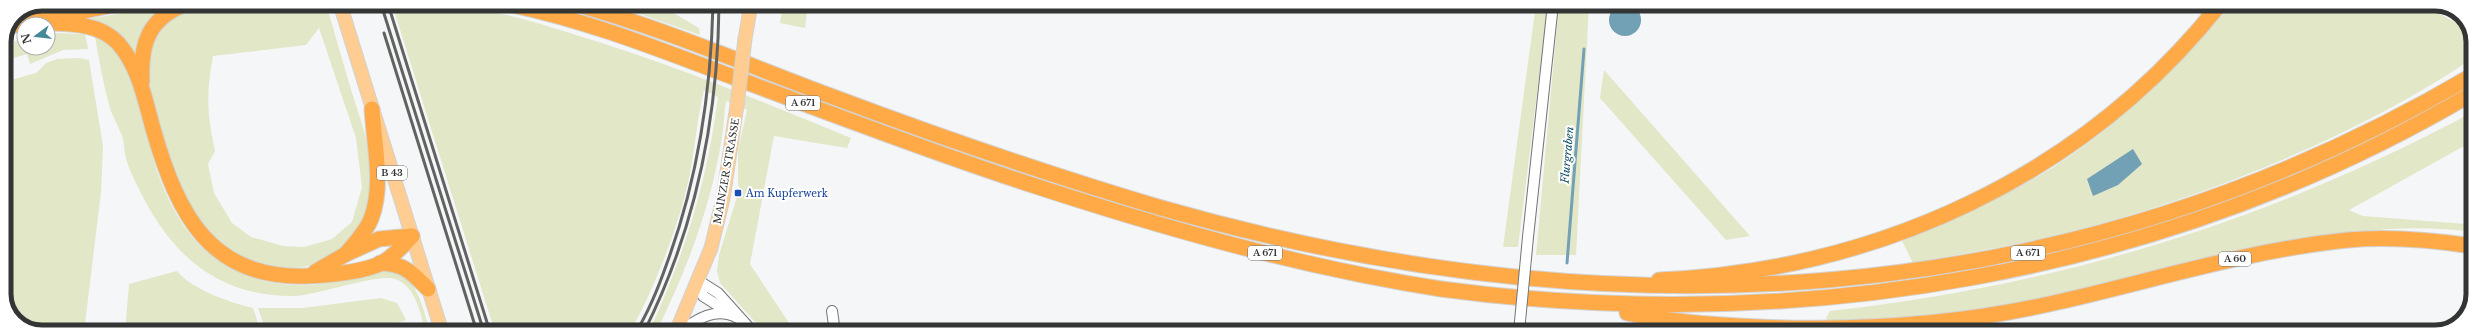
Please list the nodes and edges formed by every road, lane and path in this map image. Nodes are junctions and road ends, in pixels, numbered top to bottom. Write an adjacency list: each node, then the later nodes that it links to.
1 (82, 11): 9 (highway)
2 (174, 11): 12 (highway)
3 (342, 11): 14 (main road, B 43)
4 (539, 11): 23 (highway, A 671)
5 (598, 11): 21 (highway, A 671)
6 (750, 11): 20 (main road, MAINZER STRASSE, bridge)
7 (1552, 11): 32 (street, bridge)
8 (2214, 11): 21 (highway, A 671)
9 (56, 16)
10 (56, 24): 12 (highway)
11 (2466, 79): 21 (highway, A 671)
12 (143, 88): 19 (highway)
13 (2466, 97): 23 (highway)
14 (372, 109): 15 (main road, B 43); 17 (highway)
15 (412, 236): 17 (highway); 18 (highway); 22 (main road, B 43)
16 (2466, 245): 34 (highway, A 60)
17 (346, 254): 19 (highway)
18 (380, 264): 19 (highway); 22 (highway)
19 (306, 276)
20 (699, 281): 25 (street); 26 (street); 28 (main road, MAINZER STRASSE)
21 (1550, 282)
22 (428, 289): 27 (main road, B 43)
23 (1591, 304): 33 (highway, A 60)
24 (832, 311): 31 (street)
25 (728, 312): 26 (street); 29 (street)
26 (740, 319): 30 (street)
27 (440, 325)
28 (679, 325)
29 (690, 325)
30 (746, 325)
31 (834, 325)
32 (1520, 325)
33 (1729, 325)
34 (1902, 325)

